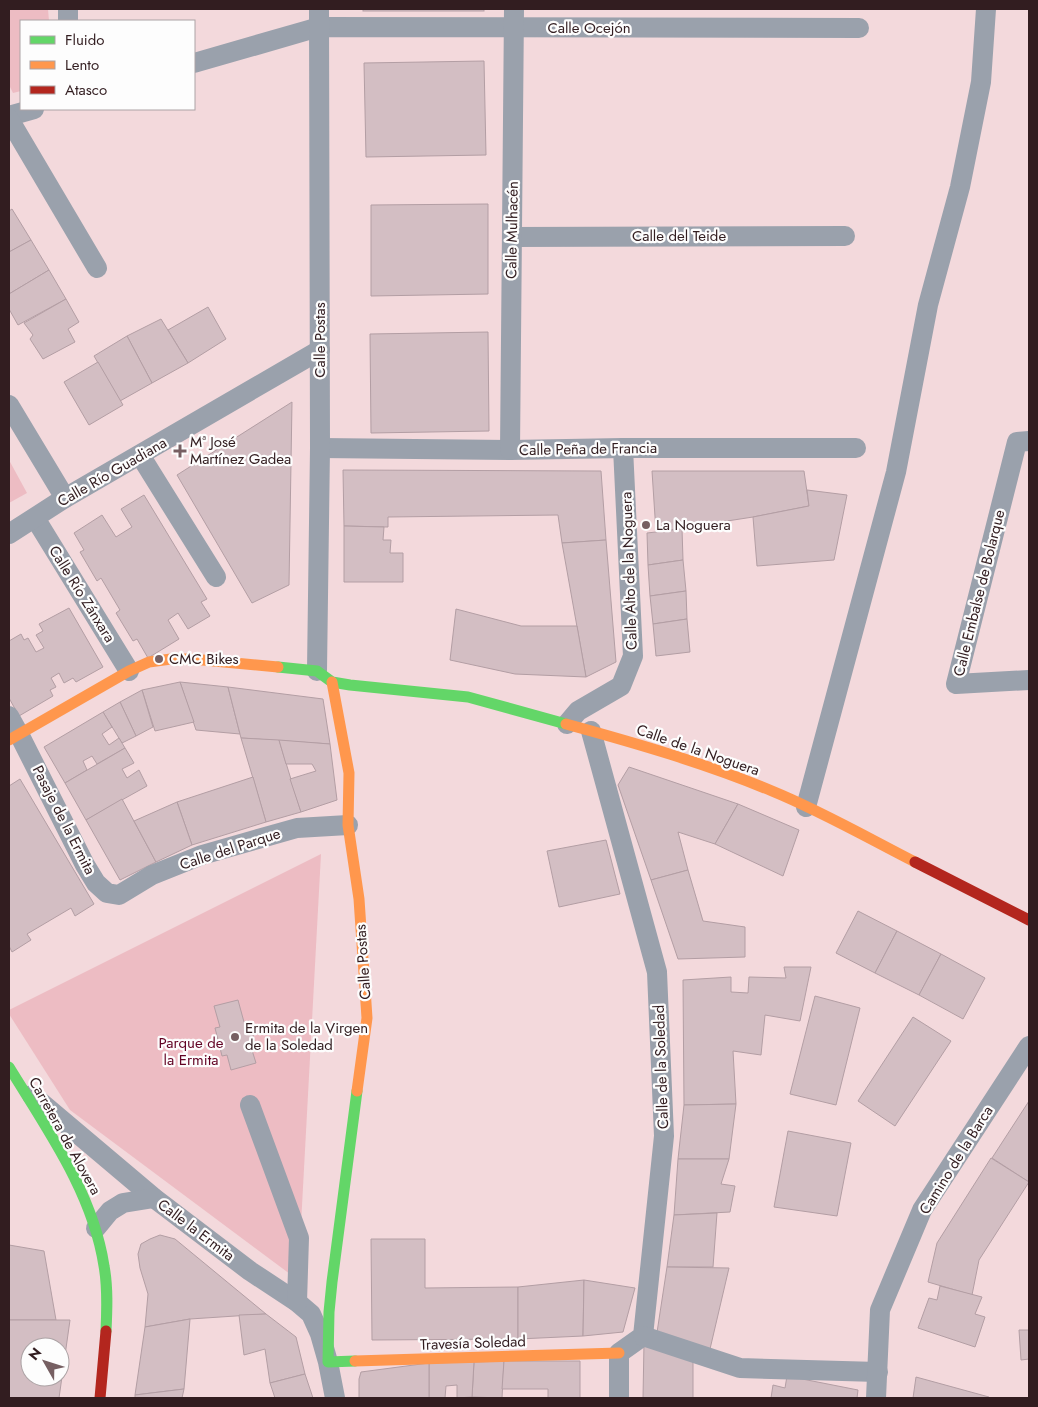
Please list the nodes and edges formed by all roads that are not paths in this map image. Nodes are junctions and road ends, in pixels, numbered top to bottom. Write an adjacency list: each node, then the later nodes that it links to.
1 (986, 9): 30 (street)
2 (319, 18): 3 (street, Calle Ocejón); 5 (street, Calle Ocejón); 11 (street, Calle Postas)
3 (514, 18): 4 (street, Calle Ocejón); 9 (street, Calle Mulhacén)
4 (858, 28)
5 (195, 63)
6 (31, 110): 7 (street)
7 (9, 118): 10 (street)
8 (845, 236): 9 (street, Calle del Teide)
9 (512, 237): 17 (street, Calle Mulhacén)
10 (97, 268)
11 (320, 350): 14 (street, Calle Postas); 18 (street, Calle Río Guadiana)
12 (9, 405): 19 (street)
13 (1029, 441): 25 (street, Calle Embalse de Bolarque)
14 (320, 448): 17 (street, Calle Peña de Francia); 24 (street, Calle Postas)
15 (623, 448): 16 (street, Calle Peña de Francia); 17 (street, Calle Peña de Francia); 27 (street, Calle Alto de la Noguera)
16 (856, 448)
17 (510, 450)
18 (140, 455): 19 (street, Calle Río Guadiana); 22 (street)
19 (65, 498): 20 (street, Calle Río Guadiana)
20 (35, 518): 21 (street, Calle Río Guadiana); 23 (street, Calle Río Zánxara)
21 (9, 534)
22 (216, 577)
23 (129, 671): 24 (street, Calle de la Noguera); 29 (street, Calle de la Noguera)
24 (324, 676): 27 (street, Calle de la Noguera); 31 (street, Calle Postas)
25 (1029, 680)
26 (9, 716): 29 (street, Pasaje de la Ermita)
27 (567, 724): 28 (street, Calle de la Noguera)
28 (591, 731): 30 (street, Calle de la Noguera); 41 (street, Calle de la Soledad)
29 (14, 737): 32 (street, Pasaje de la Ermita)
30 (806, 807): 33 (street, Calle de la Noguera)
31 (348, 825): 32 (street, Calle del Parque); 43 (street, Calle Postas)
32 (119, 895)
33 (1028, 914)
34 (1029, 1046): 44 (street, Camino de la Barca)
35 (9, 1066): 36 (street, Carretera de Alovera)
36 (19, 1084): 38 (street, Calle la Ermita); 39 (street, Carretera de Alovera)
37 (250, 1105): 40 (street)
38 (154, 1198): 39 (street); 40 (street, Calle la Ermita)
39 (96, 1228): 45 (street, Carretera de Alovera)
40 (297, 1302): 43 (street, Calle la Ermita)
41 (643, 1336): 42 (street); 44 (street)
42 (619, 1353): 43 (street, Travesía Soledad); 47 (street)
43 (328, 1362): 46 (street, Calle la Ermita)
44 (878, 1372): 48 (street, Camino de la Barca)
45 (100, 1398)
46 (335, 1398)
47 (619, 1398)
48 (876, 1398)

